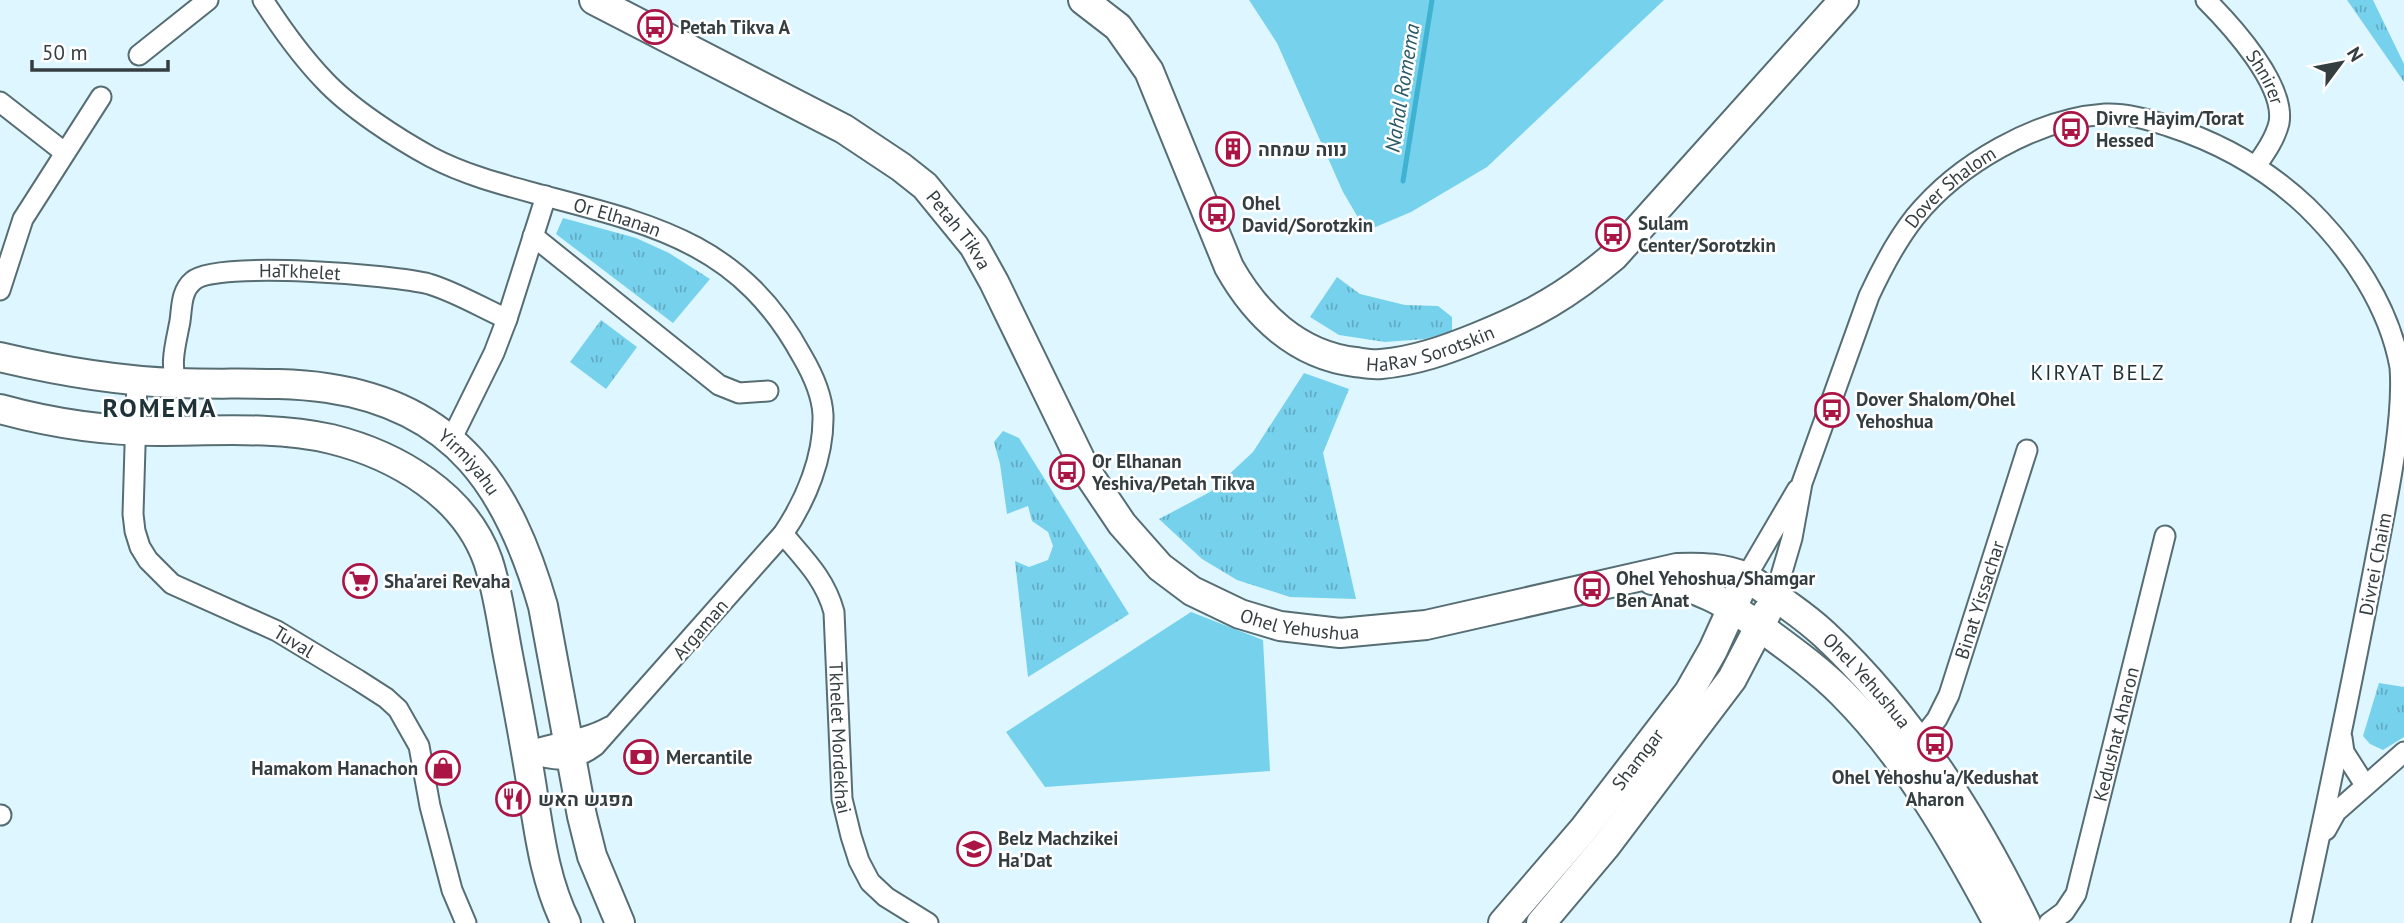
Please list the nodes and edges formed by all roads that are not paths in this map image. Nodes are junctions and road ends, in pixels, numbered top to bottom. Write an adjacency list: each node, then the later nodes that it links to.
1 (208, 0): 7 (street)
2 (263, 0): 12 (street, Or Elhanan)
3 (594, 0): 29 (street, Petah Tikva)
4 (1083, 0): 5 (street, HaRav Sorotskin)
5 (1844, 0)
6 (2206, 0): 11 (street, Shnirer)
7 (139, 55)
8 (101, 97): 10 (street)
9 (0, 102): 10 (street)
10 (65, 152): 14 (street)
11 (2256, 166): 24 (street, Dover Shalom); 33 (street, Divrei Chaim)
12 (546, 196): 13 (street); 25 (street, Or Elhanan)
13 (533, 236): 15 (street); 19 (street)
14 (0, 290)
15 (507, 319): 17 (street, HaTkhelet); 22 (street)
16 (0, 357): 18 (street, Yirmiyahu)
17 (176, 372): 18 (street, Yirmiyahu); 22 (street, Yirmiyahu)
18 (137, 380): 21 (street, Tuval)
19 (768, 391)
20 (0, 409): 21 (street, Yirmiyahu)
21 (134, 431): 36 (street, Yirmiyahu); 40 (street, Tuval)
22 (451, 440): 35 (street, Yirmiyahu)
23 (2027, 450): 34 (street, Binat Yissachar)
24 (1802, 484): 27 (street, Dover Shalom); 30 (street, Dover Shalom)
25 (783, 534): 35 (street, Argaman); 43 (street, Tkhelet Mordekhai)
26 (2165, 536): 48 (street, Kedushat Aharon)
27 (1746, 577): 28 (street, Ohel Yehushua); 30 (street, Ohel Yehushua); 31 (street, Shamgar)
28 (1618, 582): 29 (street, Ohel Yehushua); 31 (street, Ohel Yehushua)
29 (1192, 591)
30 (1775, 596): 32 (street, Dover Shalom); 34 (street, Ohel Yehushua)
31 (1732, 608): 32 (street, Ohel Yehushua); 44 (street, Shamgar)
32 (1760, 627): 45 (street, Shamgar); 46 (street, Ohel Yehushua)
33 (2344, 720): 38 (street, Divrei Chaim); 39 (street, Divrei Chaim)
34 (1919, 742): 47 (street, Ohel Yehushua)
35 (568, 749): 36 (street); 42 (street, Yirmiyahu)
36 (527, 752): 41 (street, Yirmiyahu)
37 (2404, 752): 38 (street)
38 (2365, 785): 39 (street, Divrei Chaim)
39 (2314, 863): 49 (street, Divrei Chaim)
40 (466, 923)
41 (566, 923)
42 (620, 923)
43 (928, 923)
44 (1503, 923)
45 (1541, 923)
46 (1997, 923)
47 (2026, 923)
48 (2049, 923)
49 (2301, 923)

